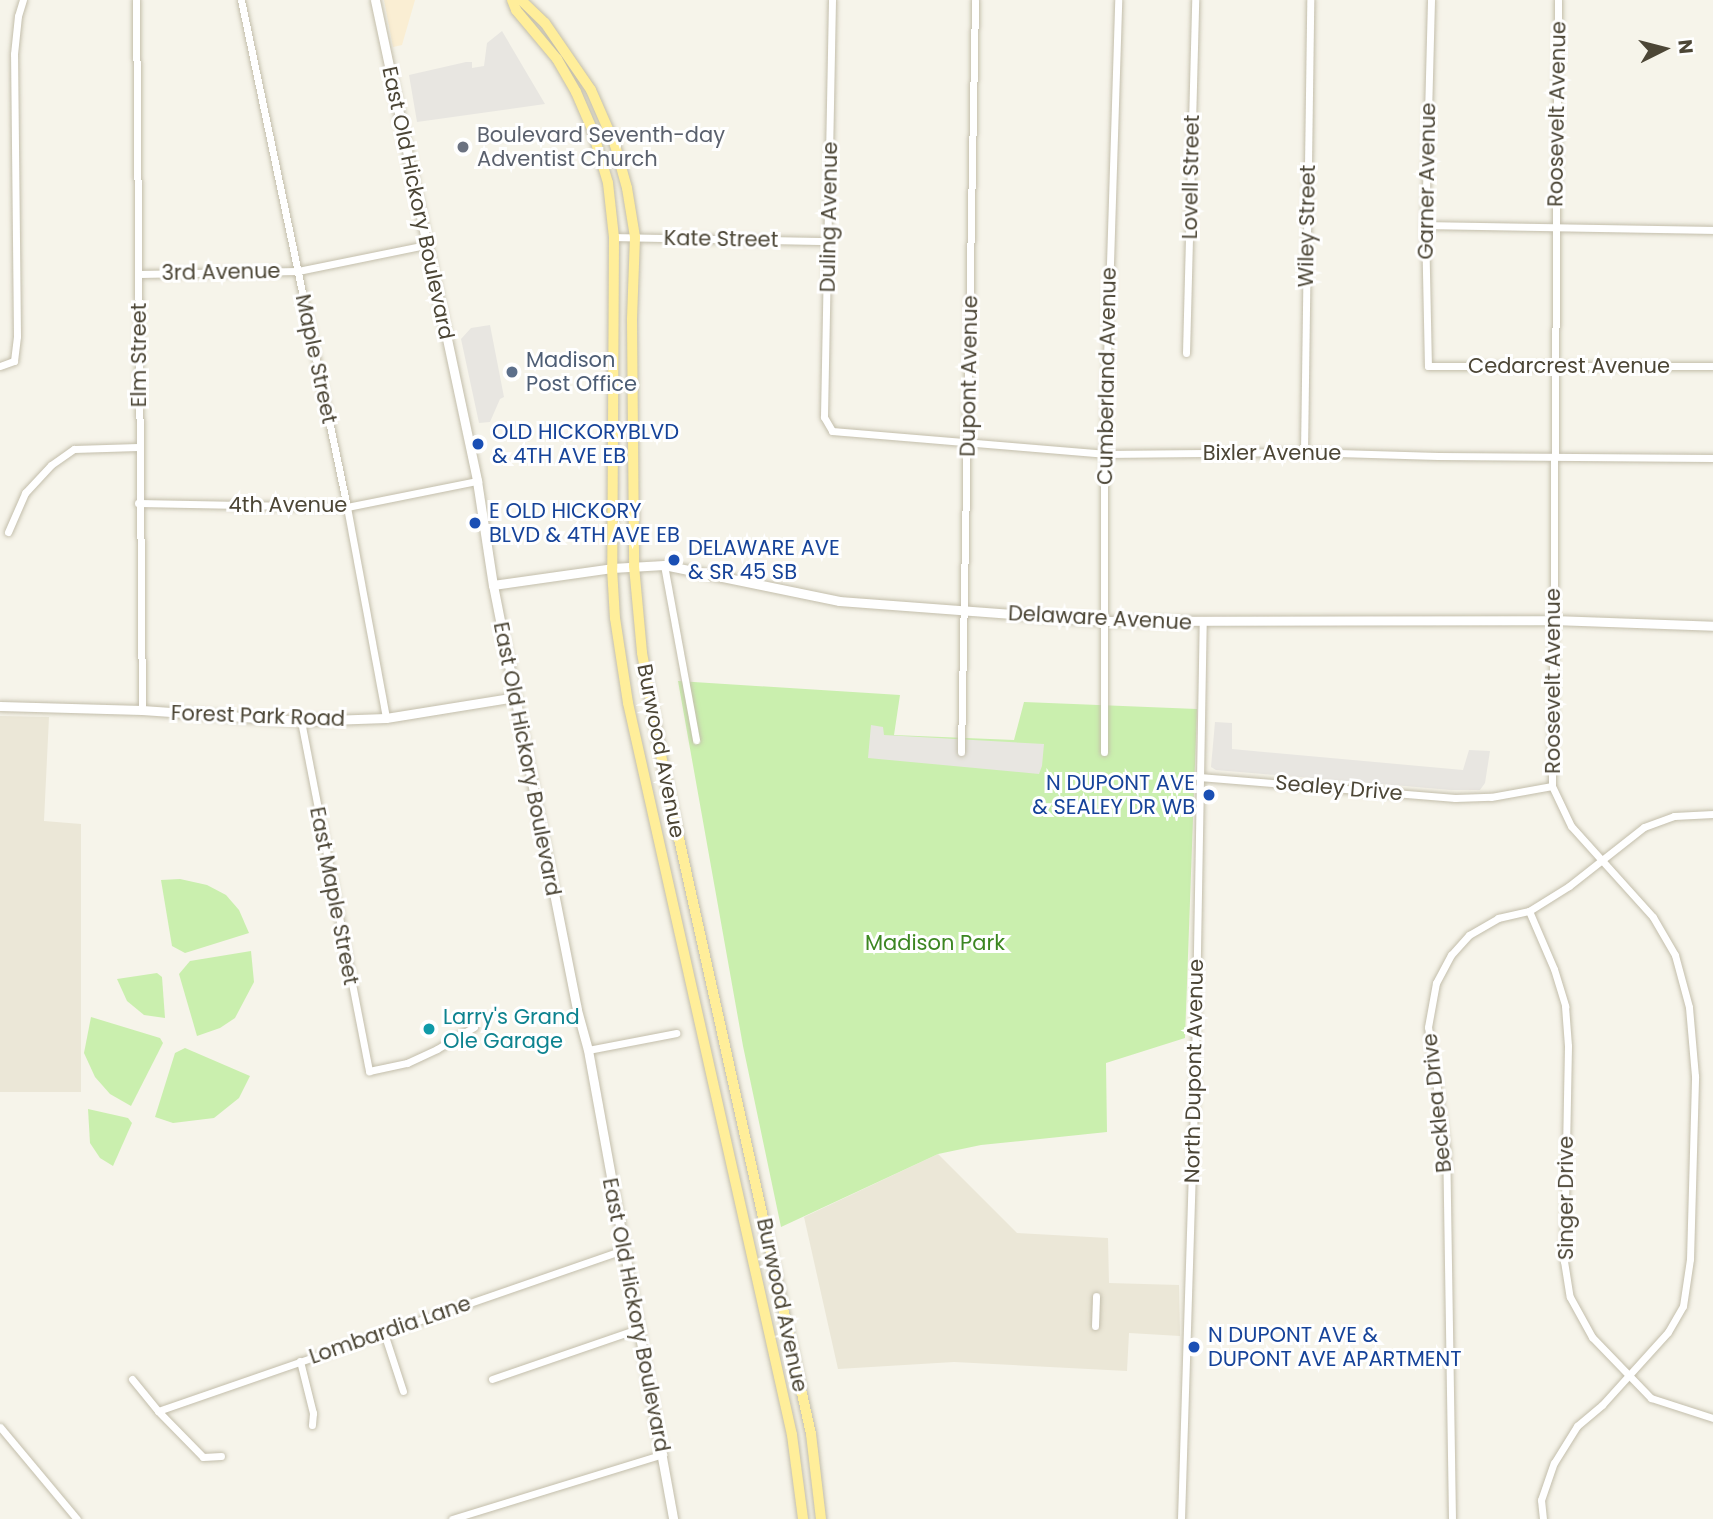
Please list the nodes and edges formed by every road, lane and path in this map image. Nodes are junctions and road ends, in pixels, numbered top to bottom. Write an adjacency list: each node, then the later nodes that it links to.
1 (23, 0): 26 (street)
2 (136, 0): 22 (street, Elm Street)
3 (241, 0): 21 (street, Maple Street)
4 (375, 0): 20 (street, East Old Hickory Boulevard)
5 (512, 0): 17 (main road, Burwood Avenue)
6 (521, 0): 18 (main road, Burwood Avenue)
7 (832, 0): 19 (street, Duling Avenue)
8 (975, 0): 29 (street, Dupont Avenue)
9 (1118, 0): 32 (street, Cumberland Avenue)
10 (1195, 0): 23 (street, Lovell Street)
11 (1310, 0): 31 (street, Wiley Street)
12 (1431, 0): 14 (street, Garner Avenue)
13 (1559, 0): 15 (street, Roosevelt Avenue)
14 (1425, 225): 15 (street); 24 (street, Garner Avenue)
15 (1555, 229): 16 (street); 25 (street, Roosevelt Avenue)
16 (1713, 230)
17 (614, 237): 18 (street, Kate Street); 41 (main road, Burwood Avenue)
18 (635, 237): 19 (street, Kate Street); 40 (main road, Burwood Avenue)
19 (829, 241): 28 (street, Duling Avenue)
20 (426, 245): 21 (street, 3rd Avenue); 35 (street, East Old Hickory Boulevard)
21 (298, 271): 22 (street, 3rd Avenue); 37 (street, Maple Street)
22 (139, 274): 30 (street, Elm Street)
23 (1186, 353)
24 (1428, 363): 25 (street, Cedarcrest Avenue)
25 (1555, 365): 27 (street, Cedarcrest Avenue); 33 (street, Roosevelt Avenue)
26 (0, 366)
27 (1713, 366)
28 (832, 431): 29 (street, Bixler Avenue)
29 (968, 441): 32 (street, Bixler Avenue); 43 (street, Dupont Avenue)
30 (138, 447): 36 (street, Elm Street); 38 (street)
31 (1304, 452): 32 (street, Bixler Avenue); 33 (street, Bixler Avenue)
32 (1104, 454): 45 (street, Cumberland Avenue)
33 (1556, 456): 34 (street, Bixler Avenue); 44 (street, Roosevelt Avenue)
34 (1713, 458)
35 (477, 481): 37 (street, 4th Avenue); 42 (street, East Old Hickory Boulevard)
36 (138, 503): 37 (street, 4th Avenue); 50 (street, Elm Street)
37 (347, 508): 51 (street, Maple Street)
38 (8, 532)
39 (664, 565): 40 (street, Delaware Avenue); 43 (street, Delaware Avenue); 53 (street, Burwood Avenue)
40 (634, 566): 41 (street, Delaware Avenue); 88 (main road, Burwood Avenue)
41 (612, 568): 42 (street, Delaware Avenue); 87 (main road, Burwood Avenue)
42 (493, 585): 48 (street, East Old Hickory Boulevard)
43 (962, 611): 45 (street, Delaware Avenue); 54 (street, Dupont Avenue)
44 (1553, 620): 46 (street, Delaware Avenue); 47 (street, Delaware Avenue); 57 (street, Roosevelt Avenue)
45 (1105, 621): 46 (street, Delaware Avenue); 55 (street, Cumberland Avenue)
46 (1203, 623): 56 (street, North Dupont Avenue)
47 (1713, 626)
48 (515, 697): 51 (street, Forest Park Road); 63 (street, East Old Hickory Boulevard)
49 (0, 706): 50 (street, Forest Park Road)
50 (142, 710): 52 (street, Forest Park Road)
51 (386, 718): 52 (street, Forest Park Road)
52 (301, 721): 61 (street, East Maple Street)
53 (696, 740)
54 (961, 752)
55 (1104, 752)
56 (1199, 777): 57 (street, Sealey Drive); 67 (street, North Dupont Avenue)
57 (1552, 786): 59 (street, Roosevelt Avenue)
58 (1713, 814): 59 (street, Becklea Drive)
59 (1602, 858): 60 (street, Becklea Drive); 72 (street, Roosevelt Avenue)
60 (1529, 911): 72 (street, Singer Drive); 90 (street, Becklea Drive)
61 (474, 1027)
62 (676, 1033): 63 (street)
63 (588, 1050): 64 (street, East Old Hickory Boulevard)
64 (623, 1250): 69 (street, East Old Hickory Boulevard); 70 (street, Lombardia Lane)
65 (1096, 1296): 68 (street)
66 (1178, 1310): 67 (street)
67 (1187, 1310): 89 (street, North Dupont Avenue)
68 (1095, 1326)
69 (637, 1329): 74 (street); 82 (street, East Old Hickory Boulevard)
70 (384, 1332): 71 (street, Lombardia Lane); 75 (street)
71 (300, 1361): 76 (street, Lombardia Lane); 78 (street)
72 (1627, 1377): 77 (street, Singer Drive); 91 (street, Roosevelt Avenue)
73 (132, 1379): 76 (street)
74 (492, 1379)
75 (403, 1391)
76 (158, 1411): 83 (street)
77 (1713, 1418)
78 (312, 1425)
79 (0, 1427): 80 (street)
80 (7, 1436): 81 (street); 84 (street)
81 (0, 1442)
82 (663, 1454): 85 (street); 86 (street, East Old Hickory Boulevard)
83 (221, 1456)
84 (77, 1519)
85 (452, 1519)
86 (673, 1519)
87 (803, 1519)
88 (821, 1519)
89 (1181, 1519)
90 (1452, 1519)
91 (1543, 1519)

